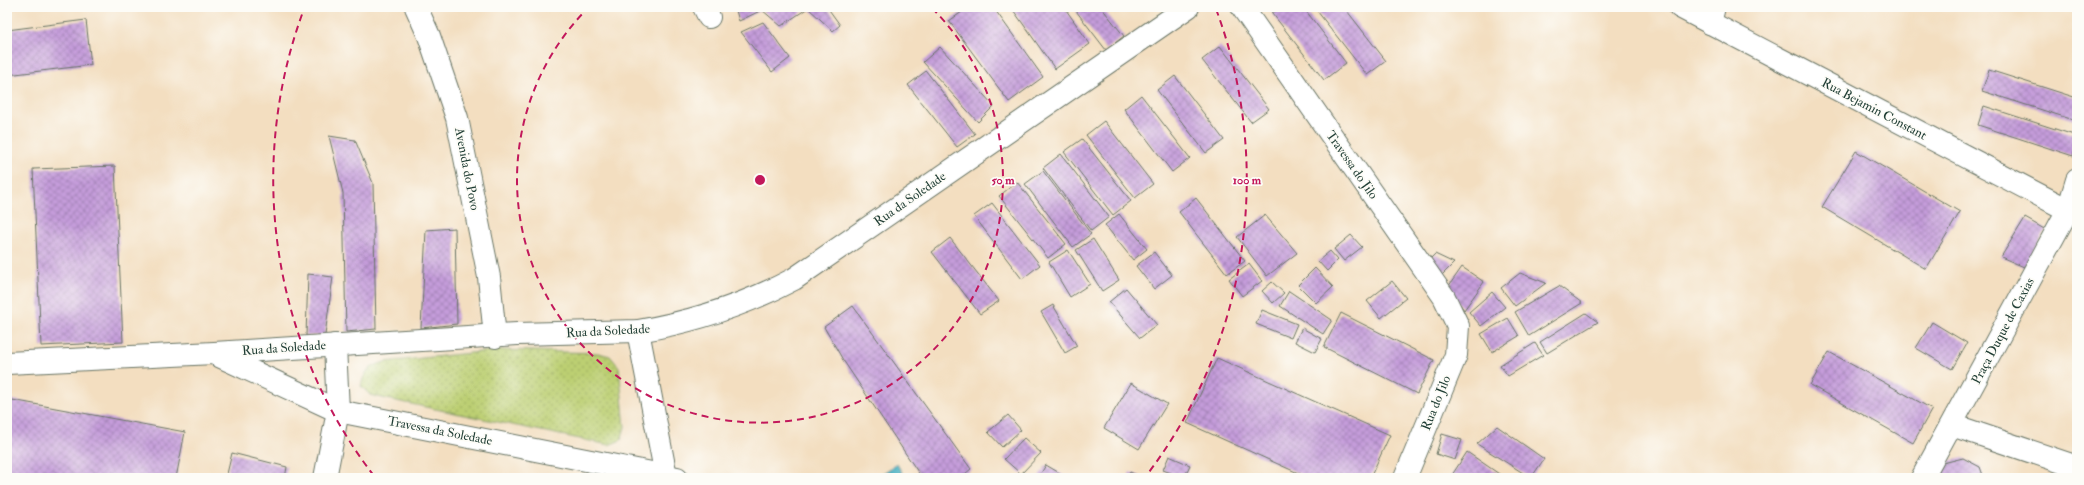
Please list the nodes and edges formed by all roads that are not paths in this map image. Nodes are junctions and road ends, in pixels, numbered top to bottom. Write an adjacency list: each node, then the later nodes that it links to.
1 (416, 7): 10 (street, Avenida do Povo)
2 (1188, 7): 9 (street, Rua da Soledade)
3 (1242, 7): 8 (street, Travessa do Jilo)
4 (1680, 7): 5 (street, Rua Bejamin Constant)
5 (1712, 15): 7 (street, Rua Bejamin Constant)
6 (2077, 180): 7 (street, Praça Duque de Caxias)
7 (2068, 210): 15 (street, Praça Duque de Caxias)
8 (1458, 326): 19 (street, Rua do Jilo)
9 (638, 331): 10 (street, Rua da Soledade); 17 (street)
10 (495, 337): 11 (street, Rua da Soledade)
11 (335, 345): 12 (street, Rua da Soledade); 14 (street)
12 (214, 353): 13 (street, Rua da Soledade); 14 (street, Travessa da Soledade)
13 (7, 363)
14 (338, 411): 17 (street, Travessa da Soledade); 18 (street)
15 (1952, 425): 16 (street); 20 (street, Praça Duque de Caxias)
16 (2077, 468)
17 (671, 477)
18 (326, 478)
19 (1405, 478)
20 (1922, 478)

